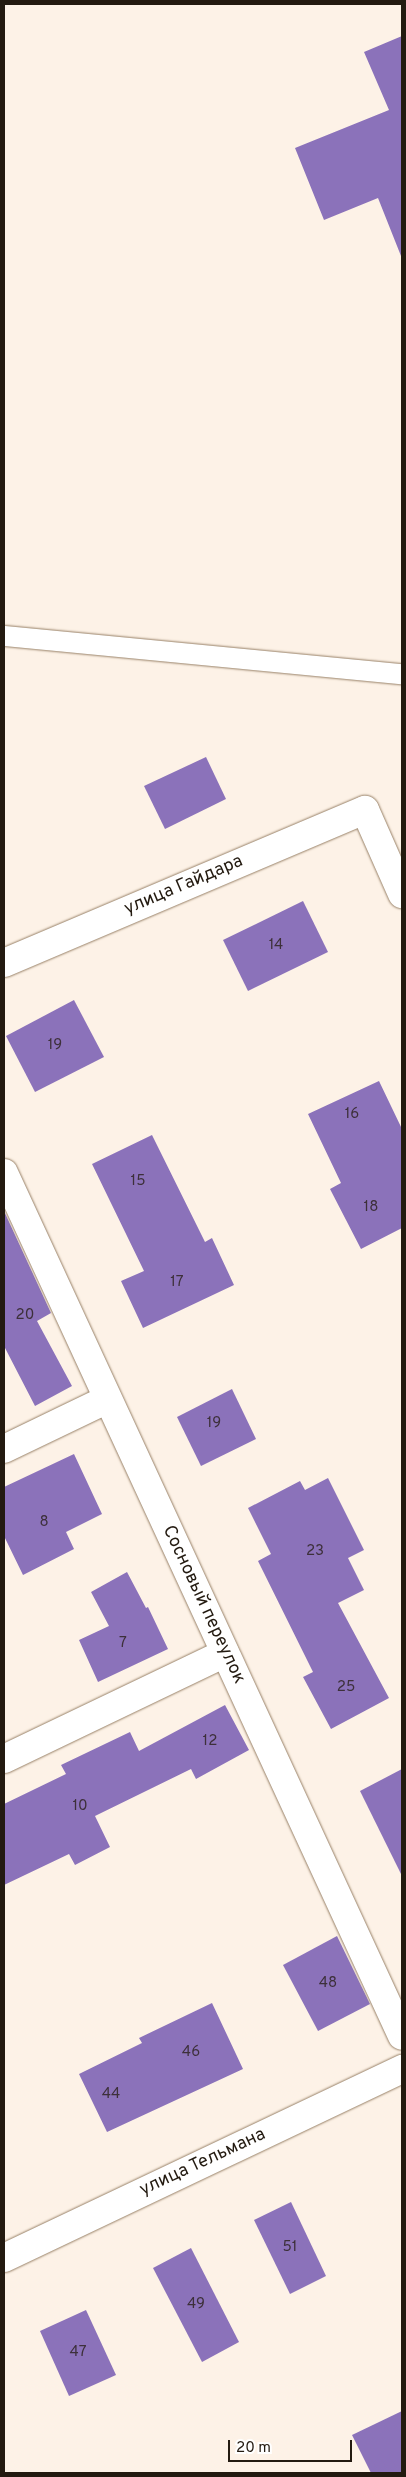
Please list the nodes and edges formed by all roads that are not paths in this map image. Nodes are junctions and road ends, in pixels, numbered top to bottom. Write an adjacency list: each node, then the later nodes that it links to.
1 (4, 636): 2 (lane)
2 (402, 674)
3 (402, 894): 4 (street, улица Гайдара)
4 (4, 963)
5 (4, 1173): 6 (street, Сосновый переулок)
6 (108, 1399): 7 (street); 8 (street, Сосновый переулок)
7 (4, 1449)
8 (226, 1653): 9 (street); 10 (street, Сосновый переулок)
9 (4, 1759)
10 (402, 2036)
11 (402, 2069): 12 (street, улица Тельмана)
12 (4, 2258)

